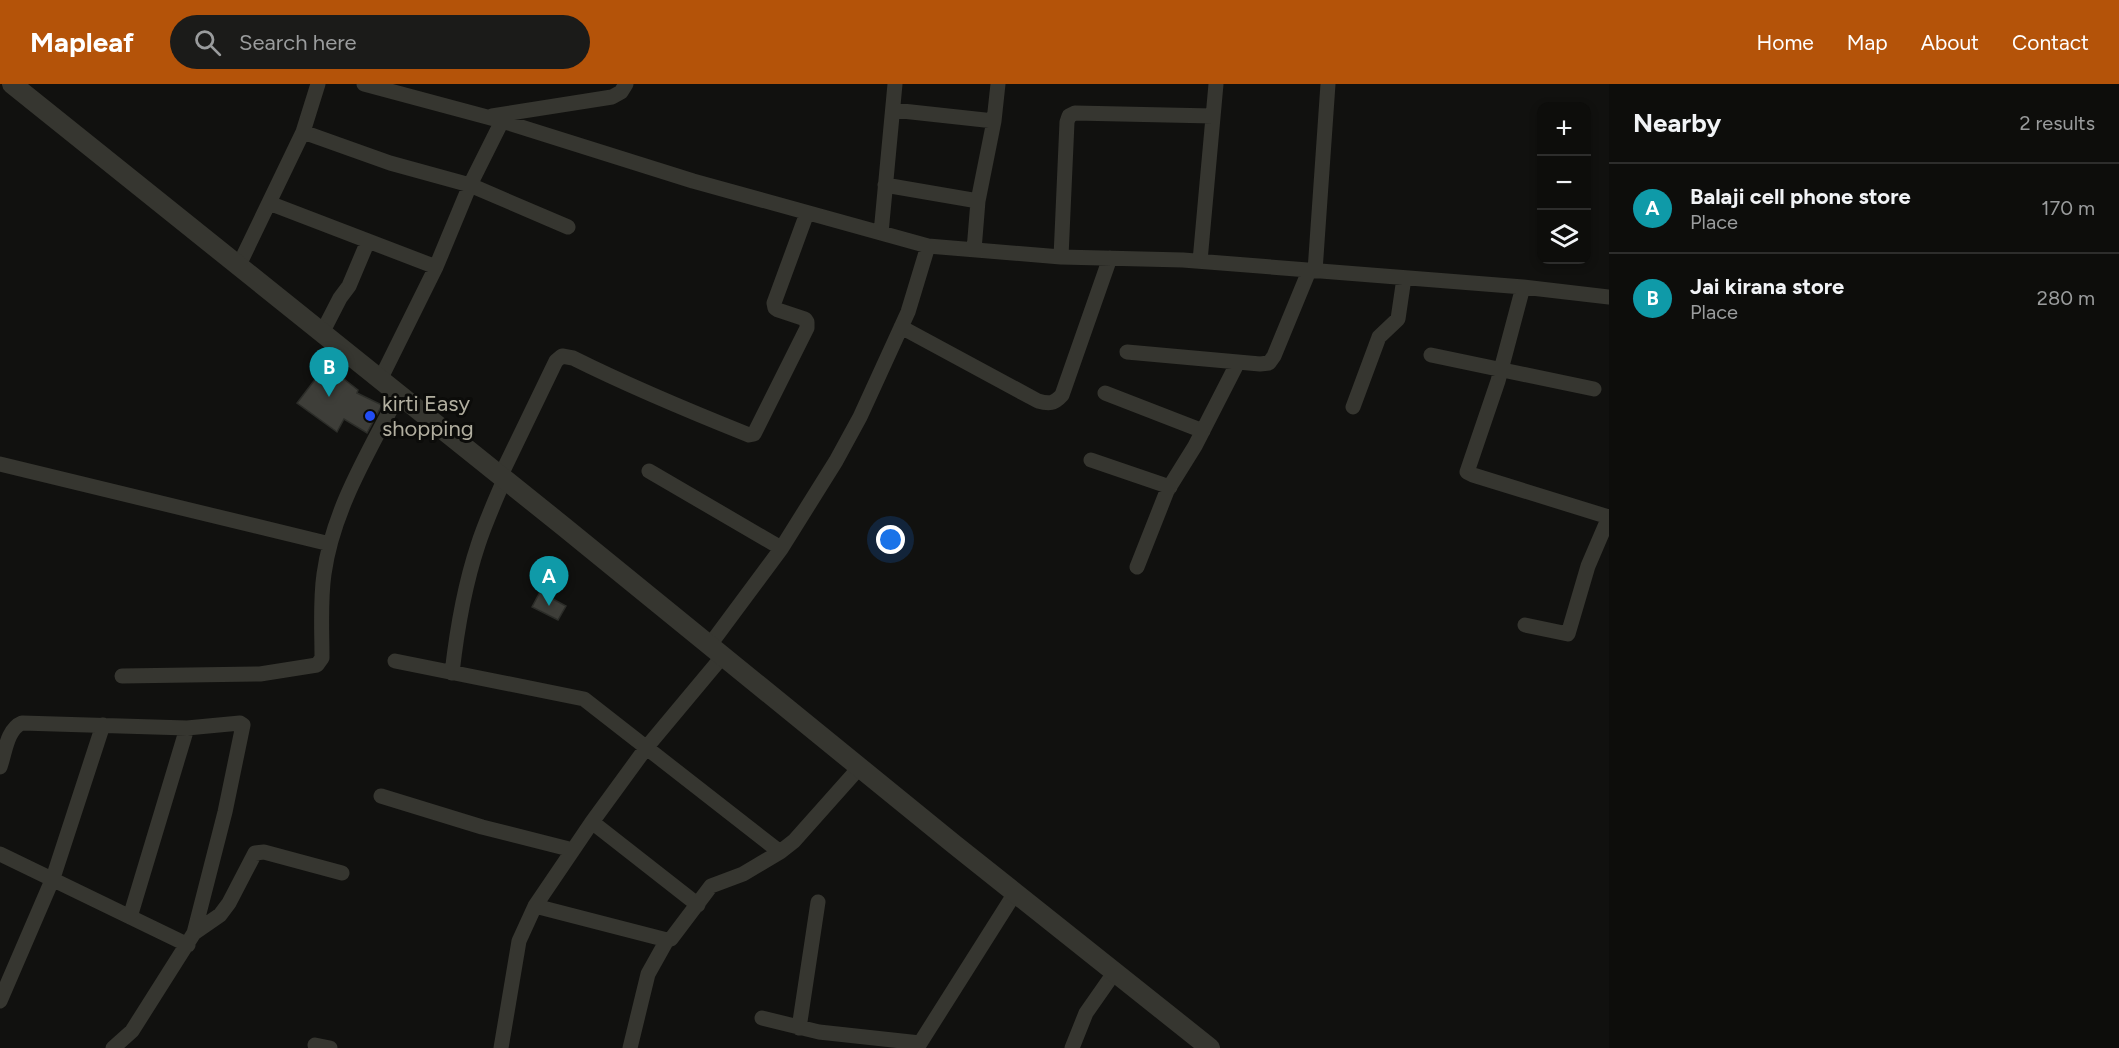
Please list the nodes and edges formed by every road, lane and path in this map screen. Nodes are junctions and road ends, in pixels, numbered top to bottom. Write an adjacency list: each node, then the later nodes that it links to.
1 (12, 84): 28 (street)
2 (318, 84): 14 (street)
3 (364, 84): 11 (street)
4 (626, 84): 11 (street)
5 (895, 84): 9 (street)
6 (998, 84): 13 (street)
7 (1216, 84): 10 (street)
8 (1328, 84): 30 (street)
9 (892, 110): 13 (street); 16 (street)
10 (1213, 116): 25 (street); 27 (street)
11 (486, 117): 12 (street)
12 (502, 121): 15 (street); 19 (street)
13 (994, 121): 17 (street)
14 (303, 132): 15 (street); 18 (street)
15 (470, 185): 20 (street); 29 (street)
16 (885, 185): 17 (street); 21 (street)
17 (978, 201): 24 (street)
18 (269, 203): 22 (street); 28 (street)
19 (807, 213): 21 (street); 49 (street)
20 (568, 227)
21 (881, 233): 23 (street)
22 (368, 241): 29 (street); 35 (street)
23 (928, 246): 24 (street); 34 (street)
24 (974, 250): 25 (street)
25 (1061, 256): 26 (street)
26 (1110, 258): 27 (street); 34 (street)
27 (1200, 261): 30 (street)
28 (239, 266): 35 (street)
29 (436, 267): 40 (street)
30 (1312, 271): 31 (street); 38 (street)
31 (1404, 278): 32 (street); 44 (street)
32 (1522, 287): 33 (street); 39 (street)
33 (1609, 297)
34 (900, 327): 53 (street)
35 (322, 333): 40 (street)
36 (1127, 351): 38 (street)
37 (1431, 355): 39 (street)
38 (1238, 362): 45 (street)
39 (1501, 369): 41 (street); 51 (street)
40 (380, 380): 43 (street)
41 (1594, 389)
42 (1105, 393): 45 (street)
43 (398, 395): 49 (street); 52 (street)
44 (1353, 407)
45 (1203, 431): 50 (street)
46 (1091, 460): 50 (street)
47 (0, 464): 52 (street)
48 (649, 471): 53 (street)
49 (502, 478): 56 (street); 58 (street)
50 (1170, 487): 54 (street)
51 (1609, 517): 55 (street)
52 (330, 544): 59 (street)
53 (781, 548): 56 (street)
54 (1137, 567)
55 (1525, 625)
56 (716, 652): 62 (street); 64 (street)
57 (395, 661): 58 (street)
58 (452, 673): 62 (street)
59 (122, 676)
60 (104, 725): 61 (street); 63 (street); 71 (street)
61 (186, 728): 76 (street); 77 (street)
62 (646, 748): 66 (street); 68 (street)
63 (0, 767)
64 (859, 768): 68 (street); 72 (street)
65 (381, 796): 67 (street)
66 (592, 822): 67 (street); 74 (street)
67 (573, 850): 75 (street)
68 (780, 852): 74 (street)
69 (0, 854): 71 (street)
70 (342, 873): 77 (street)
71 (53, 878): 76 (street); 80 (street)
72 (1015, 893): 79 (street); 83 (street)
73 (818, 902): 82 (street)
74 (698, 905): 78 (street)
75 (535, 906): 78 (street); 85 (street)
76 (130, 917): 77 (street)
77 (191, 939): 84 (street)
78 (667, 940): 86 (street)
79 (1114, 973): 87 (street); 88 (street)
80 (0, 1001)
81 (762, 1018): 82 (street)
82 (799, 1028): 83 (street)
83 (919, 1045)
84 (113, 1048)
85 (501, 1048)
86 (630, 1048)
87 (1072, 1048)
88 (1210, 1048)

